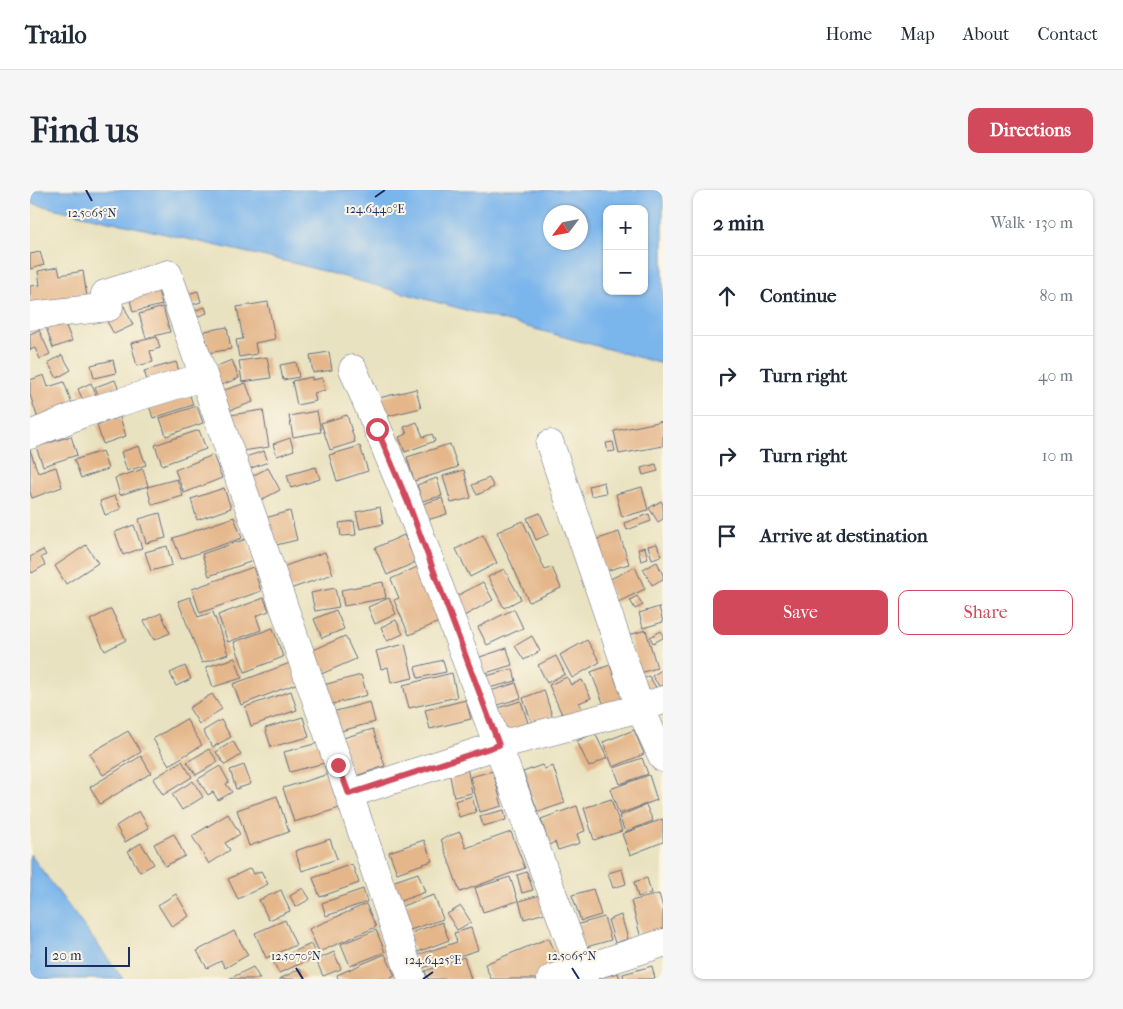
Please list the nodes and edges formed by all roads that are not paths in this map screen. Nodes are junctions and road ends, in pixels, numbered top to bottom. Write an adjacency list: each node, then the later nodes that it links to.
1 (30, 316): 3 (street)
2 (353, 369): 7 (street)
3 (203, 375): 4 (street); 9 (street)
4 (30, 435)
5 (550, 444): 6 (street)
6 (652, 704): 7 (street); 8 (street)
7 (499, 745): 9 (street); 11 (street)
8 (663, 758)
9 (349, 794): 12 (street)
10 (663, 943): 11 (street)
11 (582, 974): 13 (street)
12 (412, 979)
13 (551, 979)

